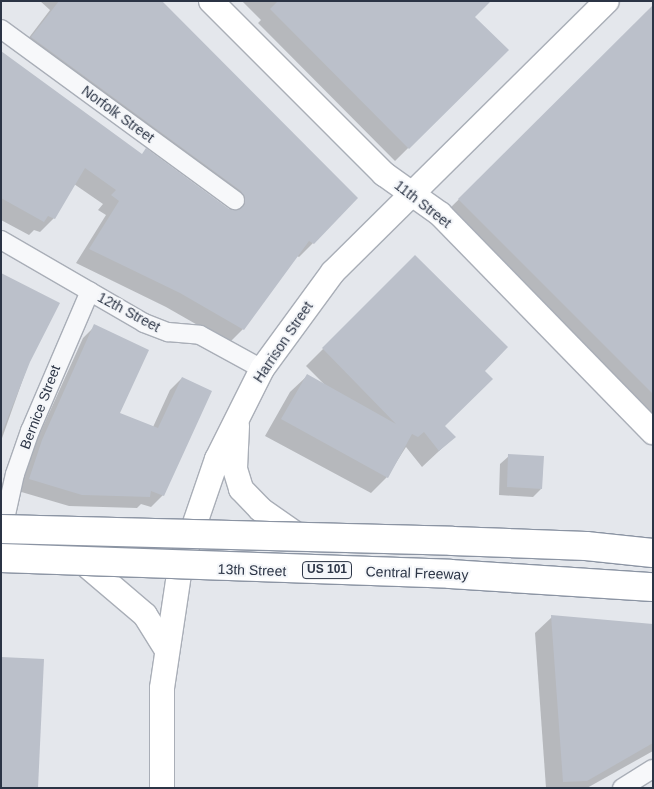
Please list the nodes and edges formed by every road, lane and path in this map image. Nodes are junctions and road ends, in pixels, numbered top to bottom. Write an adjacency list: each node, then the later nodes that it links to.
1 (211, 1): 4 (street, 11th Street)
2 (607, 1): 4 (street, Harrison Street)
3 (1, 29): 5 (street, Norfolk Street)
4 (413, 196): 8 (street, Harrison Street); 10 (street, 11th Street)
5 (235, 200)
6 (1, 240): 7 (street, 12th Street)
7 (90, 291): 8 (street, 12th Street); 11 (street, Bernice Street)
8 (262, 369): 9 (street, Harrison Street)
9 (237, 417): 12 (street, Harrison Street); 13 (street)
10 (653, 432)
11 (2, 528): 12 (street); 14 (highway, bridge)
12 (189, 535): 13 (street); 17 (street, Harrison Street)
13 (303, 539): 14 (street)
14 (649, 550)
15 (1, 560): 16 (street, 13th Street); 18 (highway, Central Freeway / US 101, bridge)
16 (84, 563): 17 (street, 13th Street); 19 (street)
17 (180, 567): 18 (street, 13th Street); 19 (street, Harrison Street)
18 (653, 588)
19 (166, 649): 21 (street, Harrison Street)
20 (653, 769): 22 (street)
21 (162, 788)
22 (622, 788)

